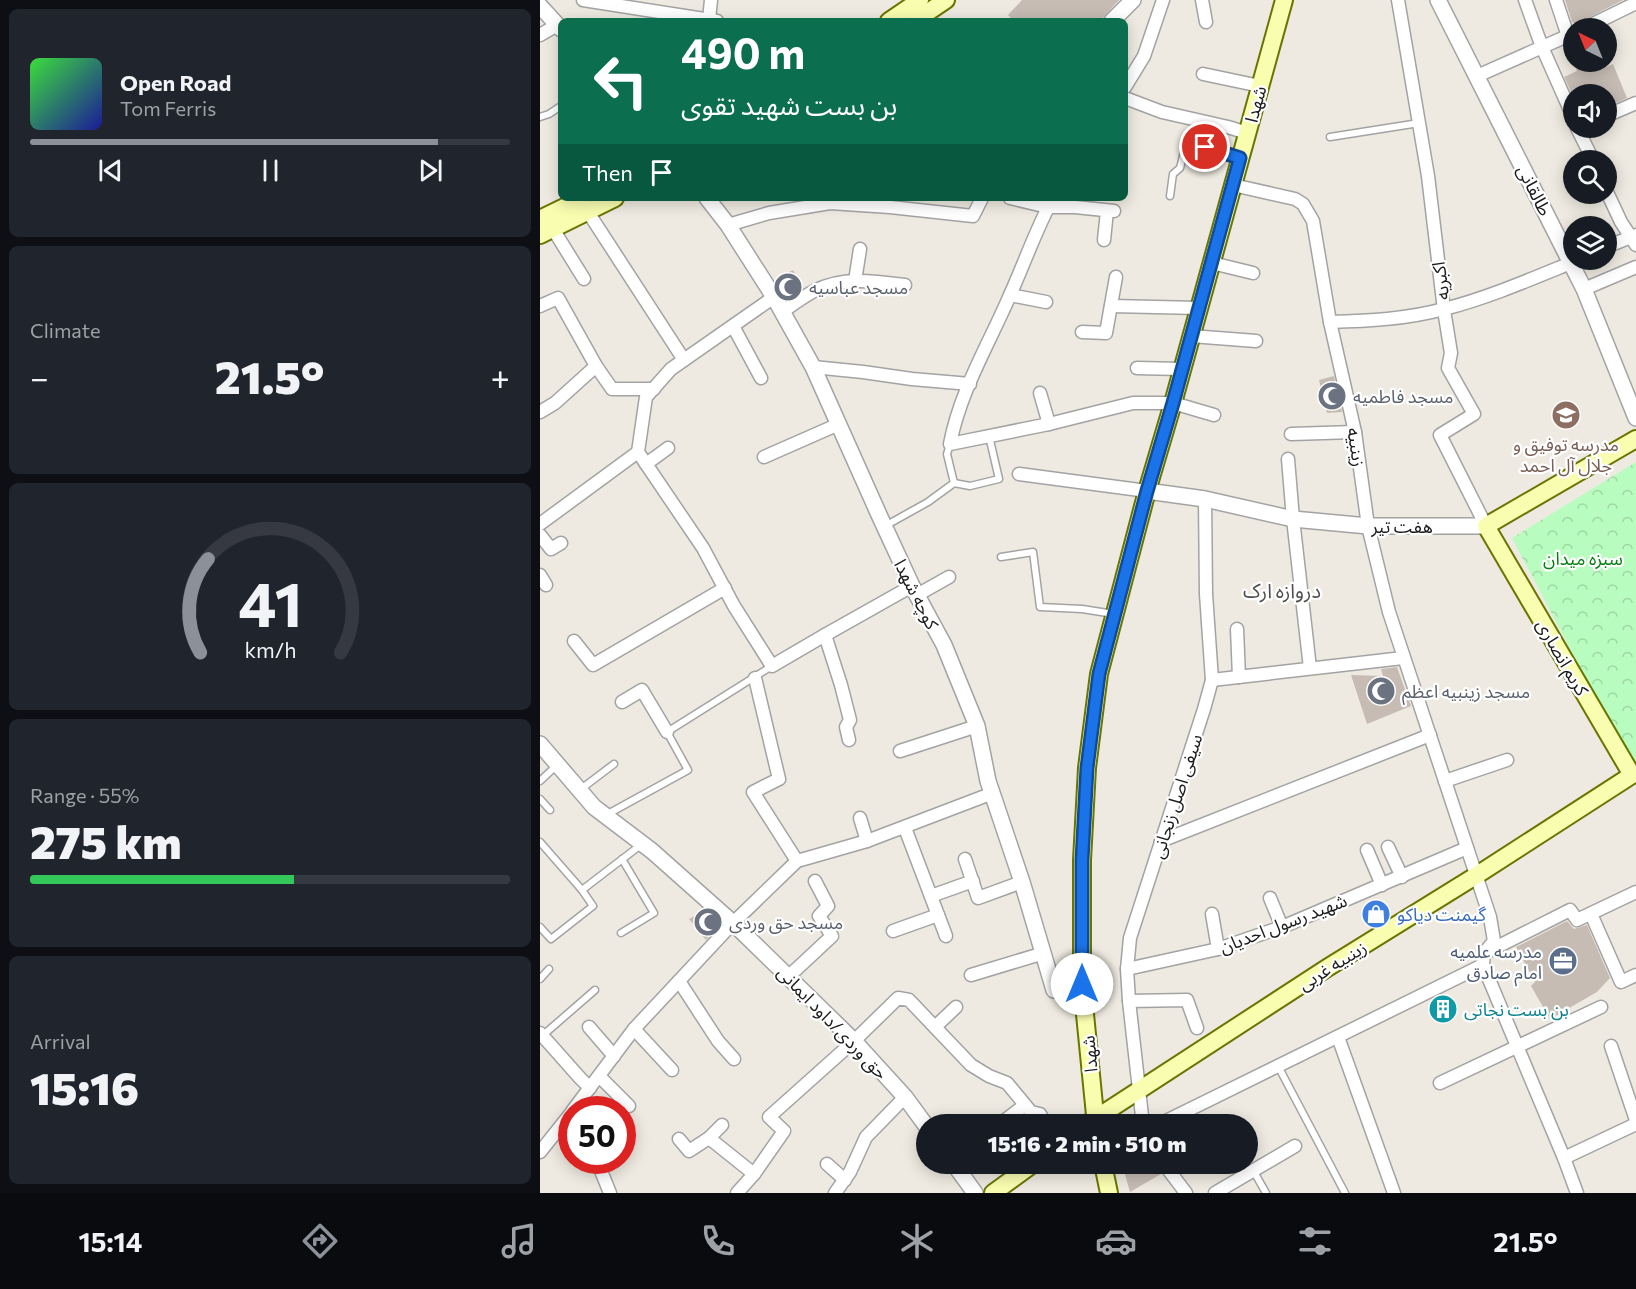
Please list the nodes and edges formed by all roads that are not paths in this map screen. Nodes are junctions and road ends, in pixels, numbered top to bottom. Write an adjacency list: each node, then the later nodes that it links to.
1 (583, 0): 15 (street)
2 (711, 0): 16 (street)
3 (920, 0): 17 (main road)
4 (946, 0): 18 (main road)
5 (1133, 0): 19 (street)
6 (1163, 0): 30 (street)
7 (1202, 0): 22 (street)
8 (1284, 0): 31 (main road, شهدا)
9 (1398, 0): 38 (street, اکبریه)
10 (1438, 0): 29 (street, طالقانی)
11 (1524, 0): 27 (street)
12 (1556, 0): 20 (street)
13 (1636, 3): 21 (street)
14 (540, 6): 23 (street)
15 (669, 17)
16 (713, 18)
17 (893, 18)
18 (919, 18)
19 (1115, 18)
20 (1564, 18)
21 (1605, 18)
22 (1206, 22)
23 (558, 26)
24 (558, 27): 25 (street)
25 (540, 35)
26 (1563, 38): 27 (street)
27 (1542, 47): 29 (street); 32 (street)
28 (1203, 74): 31 (street)
29 (1477, 76): 53 (street, طالقانی)
30 (1128, 82)
31 (1260, 86): 39 (main road, شهدا)
32 (1563, 94)
33 (1128, 99): 39 (street)
34 (1636, 103): 36 (street)
35 (558, 108): 37 (lane)
36 (1617, 111)
37 (540, 117)
38 (1419, 123): 40 (lane); 74 (street, اکبریه)
39 (1247, 133): 42 (main road, شهدا)
40 (1330, 137)
41 (1187, 141): 42 (street); 44 (lane)
42 (1240, 158): 43 (main road, شهدا)
43 (1233, 185): 58 (main road, شهدا); 76 (street, زینبیه)
44 (1170, 196)
45 (602, 201): 50 (main road)
46 (709, 201): 51 (street, کوچه شهدا)
47 (980, 201): 51 (street)
48 (1051, 202): 55 (street); 68 (street)
49 (1613, 204): 54 (street)
50 (585, 205): 52 (main road); 81 (street)
51 (728, 225): 69 (street, کوچه شهدا)
52 (544, 228): 64 (street)
53 (1563, 238)
54 (1634, 239): 56 (street)
55 (1104, 240)
56 (1617, 244)
57 (860, 249): 65 (street)
58 (1212, 263): 62 (street); 73 (main road, شهدا)
59 (1563, 266): 74 (street)
60 (1636, 267): 67 (street)
61 (1578, 270): 67 (street, طالقانی)
62 (1253, 273)
63 (1116, 277): 72 (street)
64 (584, 279)
65 (855, 281): 66 (street); 75 (street)
66 (905, 285)
67 (1584, 289): 93 (street, طالقانی)
68 (1010, 295): 70 (street); 87 (street)
69 (774, 297): 75 (street, کوچه شهدا); 77 (street)
70 (1046, 302)
71 (540, 306): 82 (street)
72 (1111, 306): 73 (street); 78 (street)
73 (1199, 308): 79 (main road, شهدا)
74 (1444, 310): 76 (street); 115 (street, اکبریه)
75 (782, 312): 83 (street, کوچه شهدا)
76 (1330, 322): 96 (street, زینبیه)
77 (733, 326): 81 (street); 86 (street)
78 (1082, 332)
79 (1191, 336): 80 (street); 85 (main road, شهدا)
80 (1257, 341)
81 (684, 360): 88 (street)
82 (596, 366): 88 (street); 91 (street)
83 (813, 366): 87 (street); 94 (street, کوچه شهدا)
84 (1137, 368): 85 (street)
85 (1182, 369): 90 (main road, شهدا)
86 (761, 378)
87 (970, 384): 100 (street)
88 (654, 389): 103 (street)
89 (1040, 393): 95 (street)
90 (1173, 403): 92 (street); 95 (street); 109 (main road, شهدا)
91 (540, 412)
92 (1214, 415)
93 (1636, 418)
94 (839, 424): 104 (street); 114 (street, کوچه شهدا)
95 (1049, 424): 98 (street)
96 (1355, 432): 97 (street); 113 (street, زینبیه)
97 (1291, 434)
98 (989, 436): 100 (street); 108 (lane)
99 (1636, 440): 115 (main road, هفت تیر)
100 (950, 444): 108 (lane)
101 (1636, 447): 115 (main road)
102 (668, 448): 106 (street)
103 (638, 452): 106 (street); 112 (street)
104 (764, 457)
105 (1288, 459): 111 (street)
106 (646, 464): 120 (street)
107 (1019, 474): 109 (street)
108 (954, 483): 114 (lane)
109 (1147, 491): 110 (street, هفت تیر); 122 (main road, شهدا)
110 (1205, 499): 111 (street, هفت تیر); 131 (street, سیفی اصل زنجانی)
111 (1293, 519): 113 (street, هفت تیر); 128 (street)
112 (540, 524)
113 (1368, 526): 115 (street, هفت تیر); 126 (street, زینبیه)
114 (884, 527): 121 (street, کوچه شهدا)
115 (1488, 528): 144 (main road, کریم انصاری)
116 (540, 535): 117 (street)
117 (561, 543)
118 (1001, 556): 122 (lane)
119 (949, 577): 121 (street)
120 (725, 588): 125 (street); 127 (street)
121 (915, 591): 124 (street); 133 (street, کوچه شهدا)
122 (1115, 614): 191 (main road, شهدا)
123 (1237, 629): 129 (street)
124 (825, 635): 127 (street); 136 (street)
125 (574, 641)
126 (1403, 658): 128 (street); 135 (street, زینبیه)
127 (772, 666): 130 (lane)
128 (1310, 668): 129 (street)
129 (1239, 676): 131 (street)
130 (755, 678): 134 (lane); 161 (street)
131 (1212, 680): 153 (street, سیفی اصل زنجانی)
132 (621, 702): 134 (street)
133 (976, 726): 138 (street); 146 (street, کوچه شهدا)
134 (668, 732): 149 (lane)
135 (1430, 735): 143 (street, زینبیه); 153 (street)
136 (849, 740)
137 (540, 744): 140 (street, حق وردی/داود ایمانی)
138 (900, 751)
139 (1507, 760): 143 (street)
140 (557, 764): 142 (lane); 145 (street, حق وردی/داود ایمانی)
141 (614, 764): 145 (lane)
142 (540, 781)
143 (1445, 781): 157 (street, زینبیه)
144 (1634, 782): 162 (main road, زینبیه غربی)
145 (579, 790): 149 (street, حق وردی/داود ایمانی)
146 (993, 794): 151 (street); 166 (street, کوچه شهدا)
147 (540, 799): 148 (lane)
148 (550, 810)
149 (605, 815): 155 (street, حق وردی/داود ایمانی)
150 (860, 818): 152 (street)
151 (905, 828): 152 (street); 170 (street)
152 (867, 841): 161 (street)
153 (1161, 841): 185 (street, سیفی اصل زنجانی)
154 (540, 842): 168 (lane)
155 (642, 844): 159 (lane); 175 (street, حق وردی/داود ایمانی)
156 (1388, 847): 163 (street)
157 (1467, 848): 162 (street, زینبیه); 163 (street, شهید رسول احدیان)
158 (1367, 850): 167 (street)
159 (622, 859): 168 (lane); 179 (lane)
160 (965, 859): 165 (street)
161 (797, 861): 175 (street)
162 (1476, 875): 183 (street, زینبیه); 212 (main road, زینبیه غربی)
163 (1402, 877): 167 (street, شهید رسول احدیان)
164 (815, 881): 188 (street)
165 (973, 881): 166 (street); 170 (street)
166 (1022, 882): 182 (street, کوچه شهدا)
167 (1382, 885): 177 (street, شهید رسول احدیان)
168 (582, 890): 176 (lane)
169 (1636, 892): 173 (street)
170 (931, 896): 174 (street)
171 (1270, 898): 177 (street)
172 (1212, 914): 181 (street)
173 (1591, 914): 183 (street); 187 (street)
174 (938, 915): 178 (street); 180 (street)
175 (733, 922): 188 (street, حق وردی/داود ایمانی); 190 (street)
176 (540, 927)
177 (1282, 927): 181 (street, شهید رسول احدیان)
178 (893, 931)
179 (621, 933)
180 (946, 936)
181 (1218, 949): 185 (street, شهید رسول احدیان)
182 (1044, 953): 186 (street); 191 (street, کوچه شهدا)
183 (1484, 959): 201 (street); 204 (street)
184 (549, 969): 189 (lane)
185 (1127, 969): 193 (street, سیفی اصل زنجانی)
186 (971, 975)
187 (1636, 975)
188 (788, 976): 202 (street, حق وردی/داود ایمانی)
189 (540, 979)
190 (679, 981): 199 (street); 206 (street)
191 (1082, 984): 220 (main road, شهدا)
192 (596, 990): 200 (lane)
193 (1129, 1001): 198 (street); 212 (street, سیفی اصل زنجانی)
194 (956, 1007): 197 (street)
195 (1601, 1007): 204 (street)
196 (589, 1026): 205 (street)
197 (935, 1027): 202 (street); 216 (street)
198 (1197, 1028)
199 (634, 1029): 205 (street); 208 (street)
200 (541, 1035): 211 (street)
201 (1338, 1036): 207 (street); 253 (street)
202 (854, 1041): 215 (street, حق وردی/داود ایمانی); 235 (street)
203 (1611, 1046): 224 (street)
204 (1517, 1047): 210 (street); 231 (street)
205 (614, 1056): 209 (street)
206 (734, 1059)
207 (1278, 1066): 223 (street); 252 (lane)
208 (672, 1070)
209 (599, 1076): 211 (street); 214 (street)
210 (1440, 1083)
211 (590, 1088): 213 (street)
212 (1139, 1091): 221 (main road, زینبیه غربی); 222 (street, سیفی اصل زنجانی)
213 (584, 1096)
214 (619, 1096)
215 (905, 1097): 217 (street, حق وردی/داود ایمانی); 242 (street)
216 (1025, 1105): 218 (street); 219 (street)
217 (917, 1114)
218 (1013, 1114)
219 (1040, 1114)
220 (1091, 1114)
221 (1105, 1114)
222 (1142, 1114)
223 (1180, 1114)
224 (1636, 1122): 231 (street)
225 (722, 1125): 227 (street)
226 (558, 1127): 230 (street)
227 (709, 1138): 228 (street); 235 (street)
228 (679, 1139)
229 (1295, 1146): 233 (street)
230 (541, 1147)
231 (1564, 1158): 254 (street)
232 (827, 1164): 242 (street)
233 (1258, 1167)
234 (602, 1174): 243 (street)
235 (753, 1174): 244 (street)
236 (961, 1174): 246 (street)
237 (1019, 1174): 247 (main road)
238 (1105, 1174): 248 (main road)
239 (1172, 1174): 249 (street)
240 (1246, 1174): 250 (street)
241 (1255, 1174): 251 (lane)
242 (845, 1180): 245 (street)
243 (610, 1193)
244 (737, 1193)
245 (835, 1193)
246 (975, 1193)
247 (993, 1193)
248 (1108, 1193)
249 (1186, 1193)
250 (1215, 1193)
251 (1266, 1193)
252 (1345, 1193)
253 (1395, 1193)
254 (1577, 1193)

